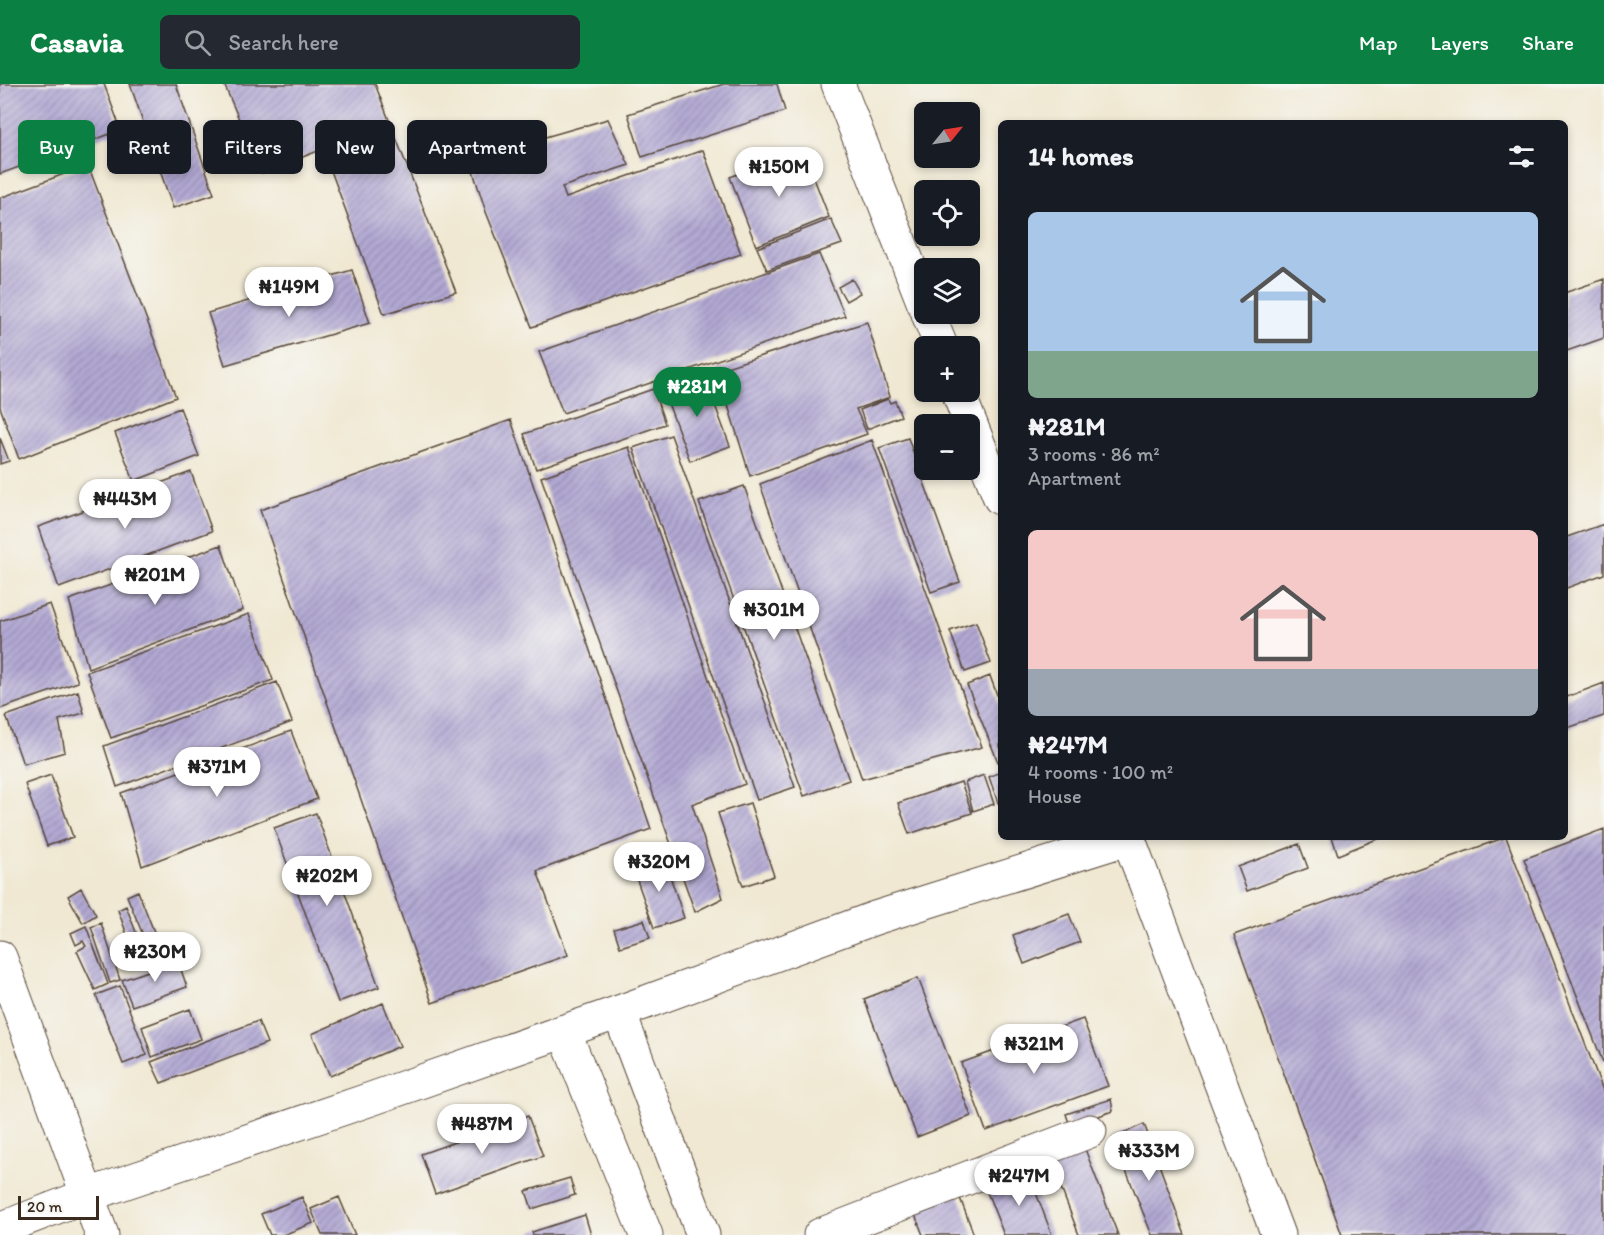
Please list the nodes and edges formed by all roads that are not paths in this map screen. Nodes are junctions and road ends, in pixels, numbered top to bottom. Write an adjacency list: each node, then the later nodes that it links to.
1 (838, 84): 2 (street)
2 (914, 278)
3 (962, 402): 4 (street)
4 (998, 493)
5 (1122, 840): 8 (street)
6 (1129, 840): 17 (street)
7 (0, 957): 11 (street)
8 (619, 1012): 9 (street); 15 (street)
9 (564, 1031): 11 (street); 14 (street)
10 (1090, 1131): 16 (street)
11 (88, 1195): 12 (street); 13 (street)
12 (0, 1229)
13 (102, 1235)
14 (646, 1235)
15 (703, 1235)
16 (820, 1235)
17 (1278, 1235)

